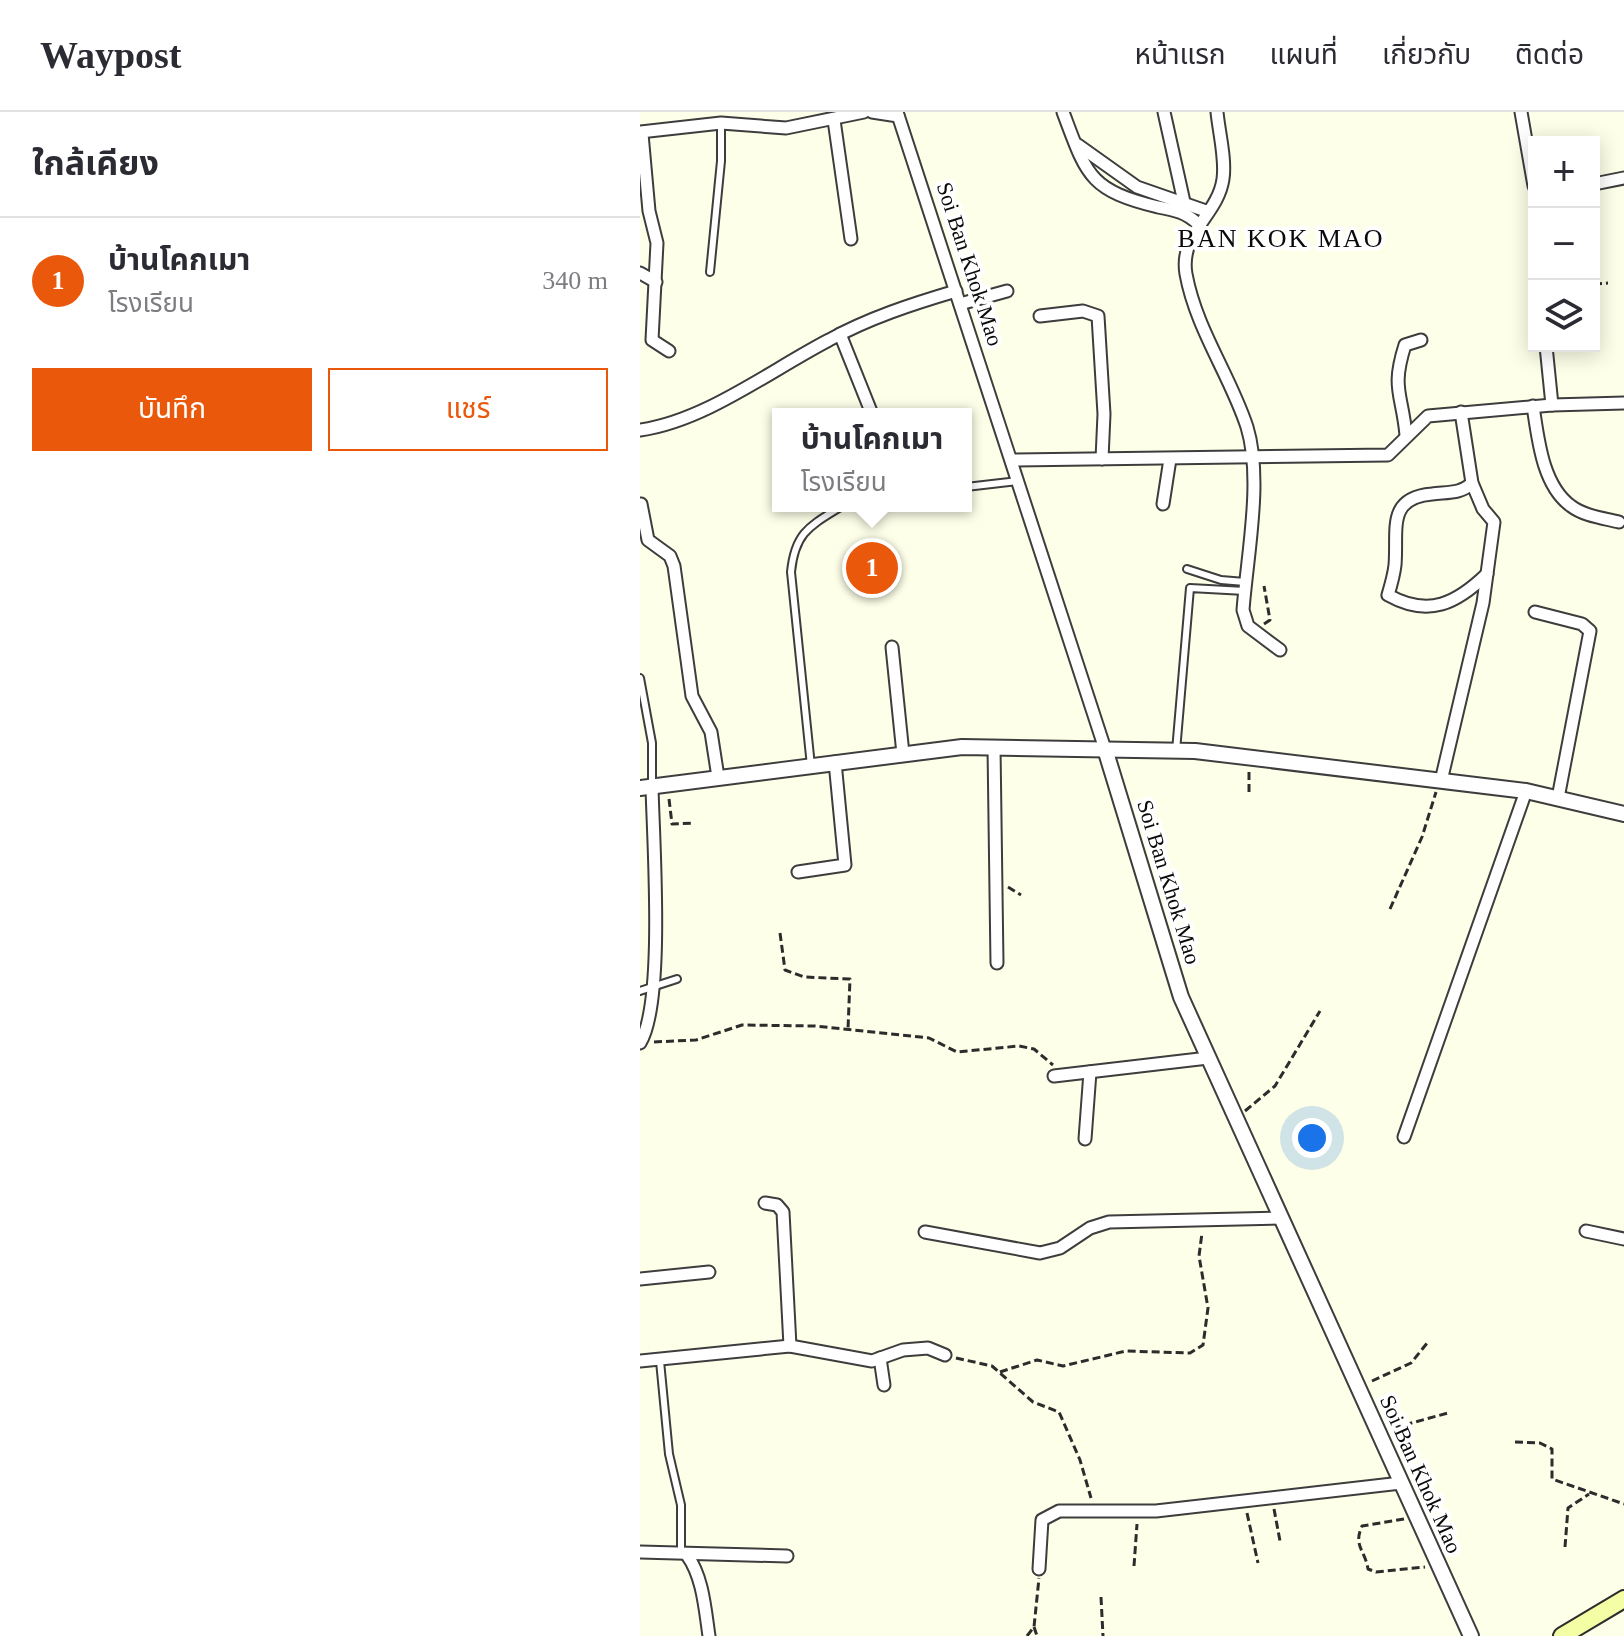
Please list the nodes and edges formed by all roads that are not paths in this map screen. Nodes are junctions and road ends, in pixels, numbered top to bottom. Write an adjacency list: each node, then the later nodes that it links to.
1 (864, 112): 8 (street)
2 (872, 112): 7 (street)
3 (1063, 112): 11 (street)
4 (1164, 112): 15 (street)
5 (1217, 112): 17 (street)
6 (1521, 112): 12 (street)
7 (898, 114): 23 (street, Soi Ban Khok Mao)
8 (834, 120): 9 (street); 19 (street)
9 (721, 123): 10 (street); 20 (lane)
10 (641, 133): 16 (street)
11 (1075, 142): 15 (street); 18 (street)
12 (1528, 152)
13 (1624, 178): 14 (street)
14 (1600, 183)
15 (1184, 202): 17 (street)
16 (644, 204): 22 (street)
17 (1206, 211): 18 (street)
18 (1198, 224): 40 (street)
19 (851, 239)
20 (710, 272)
21 (640, 273): 22 (street)
22 (656, 282): 29 (street)
23 (956, 291): 25 (street, Soi Ban Khok Mao); 27 (street)
24 (1007, 291): 25 (street)
25 (960, 304): 41 (street, Soi Ban Khok Mao)
26 (1040, 316): 38 (street)
27 (840, 334): 34 (street); 36 (street)
28 (1421, 340): 37 (street)
29 (669, 351)
30 (1547, 352): 32 (street)
31 (1624, 403): 32 (street)
32 (1552, 405): 33 (street)
33 (1533, 406): 35 (street); 48 (street)
34 (870, 408)
35 (1461, 412): 37 (street); 43 (street)
36 (640, 430)
37 (1406, 435): 40 (street)
38 (1102, 459): 39 (street); 41 (street)
39 (1170, 459): 40 (street); 46 (street)
40 (1254, 459): 52 (street)
41 (1012, 460): 42 (street, Soi Ban Khok Mao)
42 (1018, 481): 44 (lane); 58 (street, Soi Ban Khok Mao)
43 (1472, 483): 51 (street); 51 (street)
44 (972, 486)
45 (641, 504): 49 (street)
46 (1163, 504)
47 (833, 512): 62 (lane)
48 (1619, 522)
49 (643, 536): 63 (street)
50 (1187, 569): 52 (lane)
51 (1487, 574): 64 (street)
52 (1245, 586): 55 (street); 59 (lane)
53 (1535, 612): 67 (street)
54 (892, 647): 60 (street)
55 (1280, 650)
56 (640, 678): 65 (lane)
57 (994, 747): 58 (street); 60 (street); 70 (street)
58 (1105, 749): 59 (street); 75 (street, Soi Ban Khok Mao)
59 (1176, 751): 64 (street)
60 (903, 754): 61 (street)
61 (835, 762): 62 (street); 69 (street)
62 (811, 766): 63 (street)
63 (718, 777): 65 (street)
64 (1441, 781): 66 (street)
65 (646, 787): 72 (street)
66 (1526, 791): 67 (street); 78 (street)
67 (1558, 798): 68 (street)
68 (1624, 814)
69 (798, 872)
70 (997, 963)
71 (677, 979): 72 (lane)
72 (652, 985): 73 (lane); 74 (street)
73 (640, 991)
74 (641, 1041)
75 (1208, 1058): 76 (street); 81 (street, Soi Ban Khok Mao)
76 (1090, 1072): 77 (street); 79 (street)
77 (1054, 1076)
78 (1404, 1137)
79 (1085, 1139)
80 (765, 1203): 87 (street)
81 (1282, 1218): 83 (street); 93 (street, Soi Ban Khok Mao)
82 (1586, 1231): 84 (street)
83 (925, 1232)
84 (1624, 1239)
85 (709, 1272): 86 (street)
86 (640, 1279)
87 (790, 1346): 89 (street); 91 (street)
88 (945, 1355): 89 (street)
89 (880, 1358): 92 (street)
90 (640, 1361): 91 (street)
91 (660, 1361): 95 (lane)
92 (884, 1385)
93 (1401, 1483): 97 (street); 100 (street, Soi Ban Khok Mao)
94 (640, 1552): 95 (street)
95 (684, 1555): 96 (street); 99 (street)
96 (787, 1556)
97 (1039, 1569)
98 (1624, 1599): 101 (main road)
99 (709, 1636)
100 (1471, 1636)
101 (1562, 1636)

